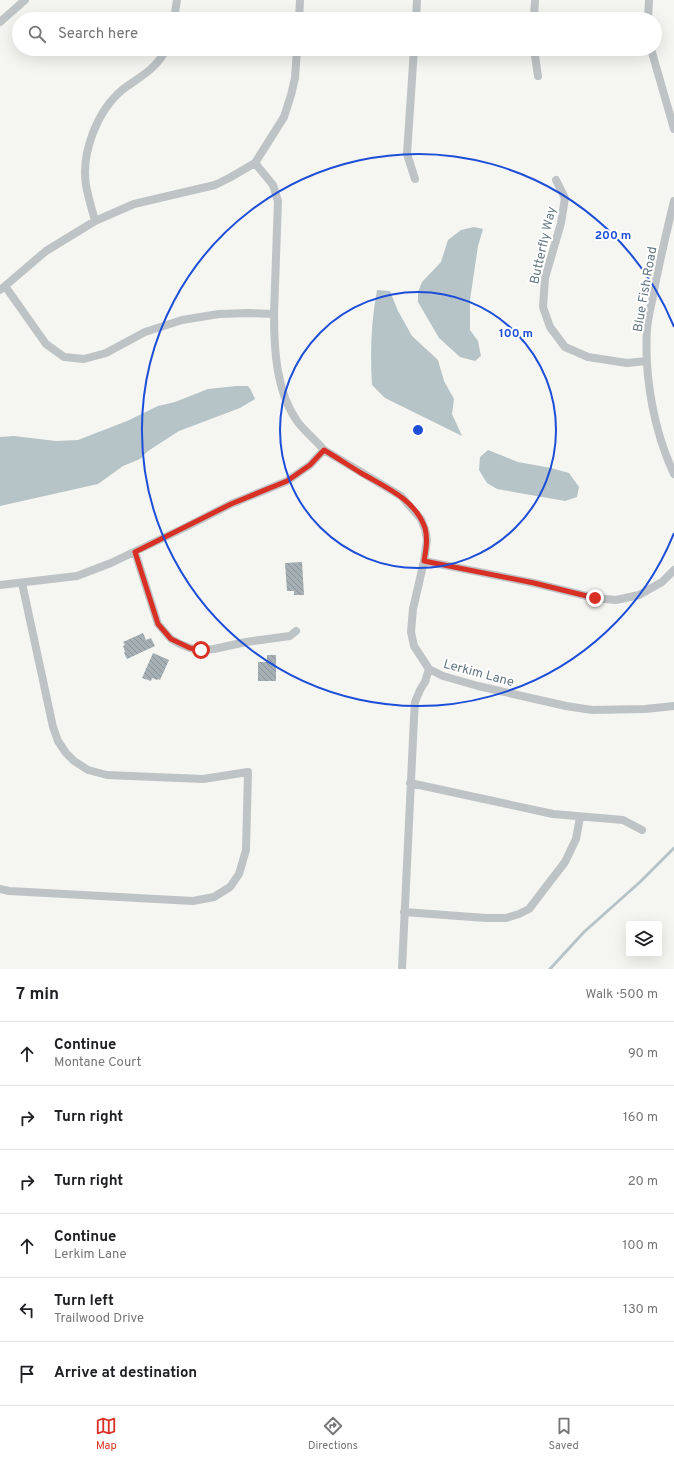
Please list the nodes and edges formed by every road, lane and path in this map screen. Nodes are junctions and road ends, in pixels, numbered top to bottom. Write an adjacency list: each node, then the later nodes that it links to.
1 (25, 0): 12 (street)
2 (177, 0): 7 (street)
3 (300, 0): 8 (street)
4 (417, 0): 9 (street)
5 (535, 0): 10 (street)
6 (649, 0): 11 (street)
7 (175, 12)
8 (299, 12)
9 (416, 12)
10 (534, 12)
11 (648, 12)
12 (0, 22)
13 (163, 56): 24 (street)
14 (297, 56): 20 (street)
15 (414, 56): 21 (street)
16 (535, 56): 18 (street)
17 (654, 56): 19 (street)
18 (538, 76)
19 (674, 129)
20 (255, 163): 24 (street); 26 (street, Lerkim Lane)
21 (415, 179)
22 (556, 180): 27 (street, Butterfly Way)
23 (674, 201): 27 (street, Blue Fish Road)
24 (95, 220): 25 (street)
25 (3, 288): 26 (street)
26 (274, 314): 28 (street, Lerkim Lane)
27 (646, 360): 29 (street, Blue Fish Road)
28 (324, 450): 30 (street); 31 (street, Lerkim Lane)
29 (674, 474)
30 (135, 552): 33 (street); 35 (street)
31 (424, 561): 32 (street); 36 (street, Lerkim Lane)
32 (674, 570)
33 (22, 583): 34 (street); 41 (street)
34 (0, 585)
35 (296, 631)
36 (429, 669): 37 (street, Lerkim Lane); 38 (street)
37 (674, 706)
38 (410, 783): 39 (street); 42 (street)
39 (580, 816): 40 (street); 42 (street)
40 (642, 830)
41 (0, 889)
42 (404, 912): 43 (street)
43 (402, 969)

